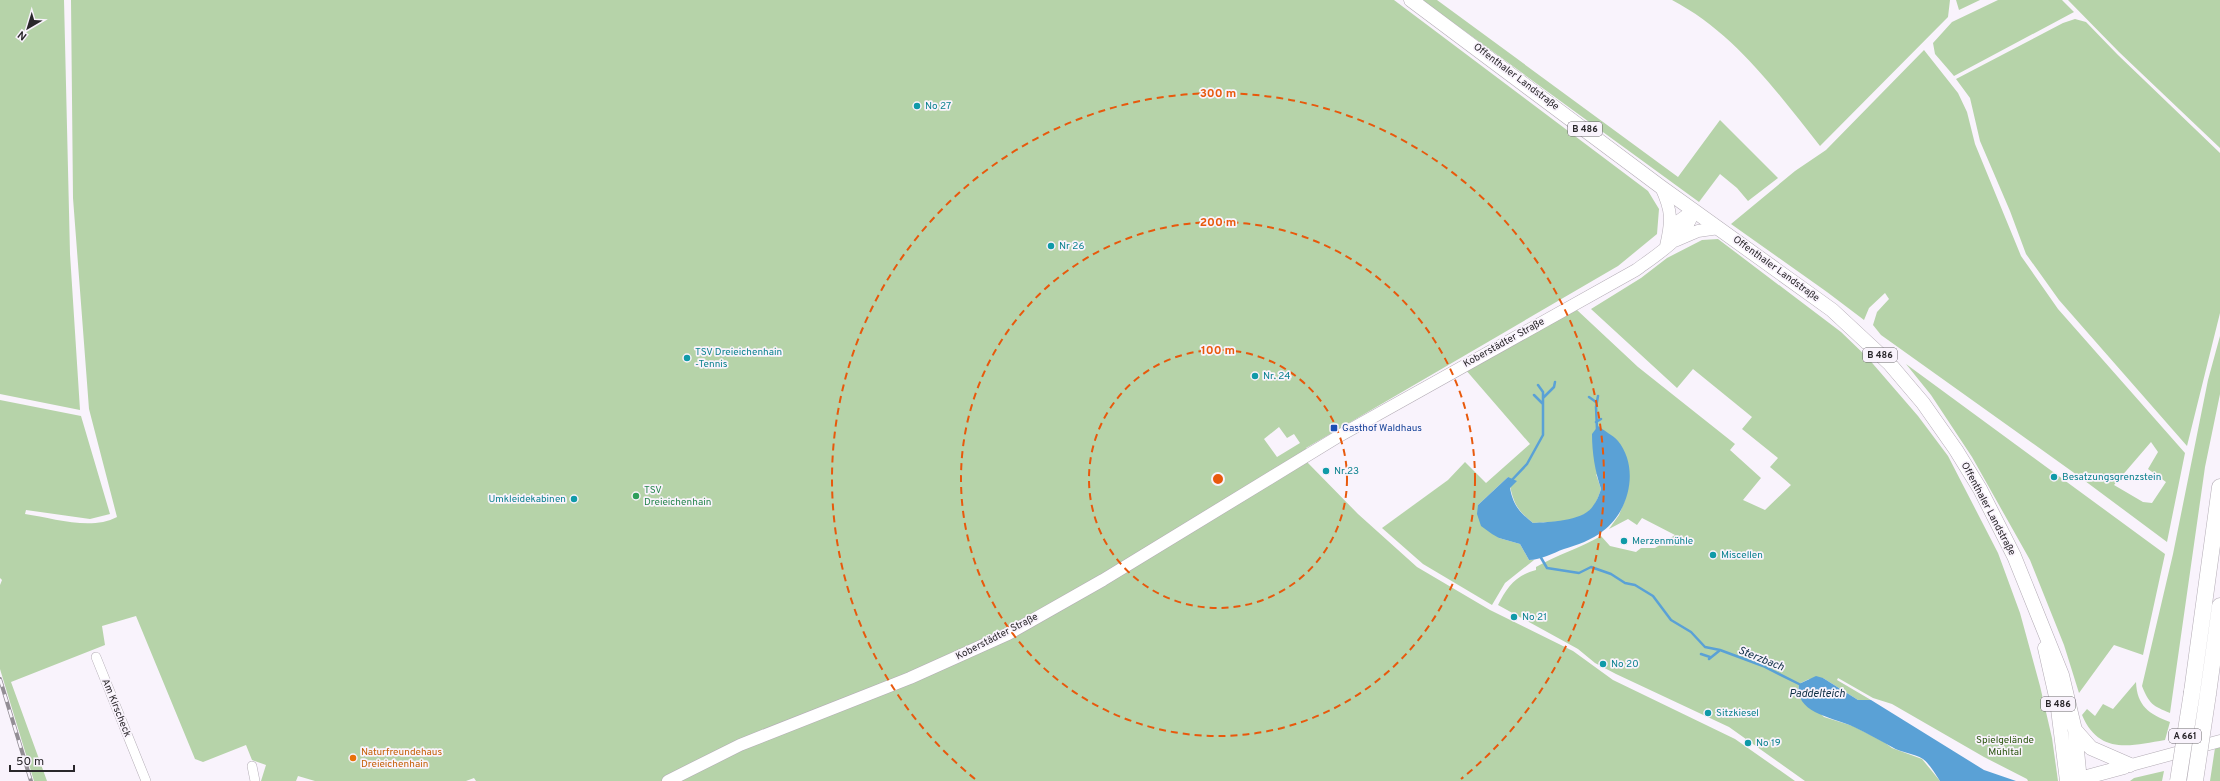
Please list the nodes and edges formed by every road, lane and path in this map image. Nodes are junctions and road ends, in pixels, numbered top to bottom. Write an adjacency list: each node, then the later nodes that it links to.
1 (1411, 0): 2 (main road, Offenthaler Landstraße / B 486)
2 (1661, 187): 3 (main road, Offenthaler Landstraße / B 486); 5 (street)
3 (1694, 210): 4 (main road, Offenthaler Landstraße / B 486); 5 (street)
4 (1719, 228): 5 (street); 8 (main road, Offenthaler Landstraße / B 486)
5 (1666, 246): 17 (street, Koberstädter Straße)
6 (2220, 487): 19 (highway, A 661, bridge)
7 (2220, 606): 20 (highway, A 661, bridge)
8 (2042, 628): 10 (main road, Offenthaler Landstraße / B 486); 14 (main road, Offenthaler Landstraße / B 486)
9 (96, 657): 15 (street, Am Kirscheck)
10 (2075, 730): 13 (main road); 14 (main road, Offenthaler Landstraße / B 486)
11 (2220, 741): 13 (street)
12 (252, 766): 16 (street)
13 (2127, 766): 14 (main road); 18 (main road)
14 (2074, 780)
15 (146, 781)
16 (255, 781)
17 (668, 781)
18 (2110, 781)
19 (2178, 781)
20 (2195, 781)

